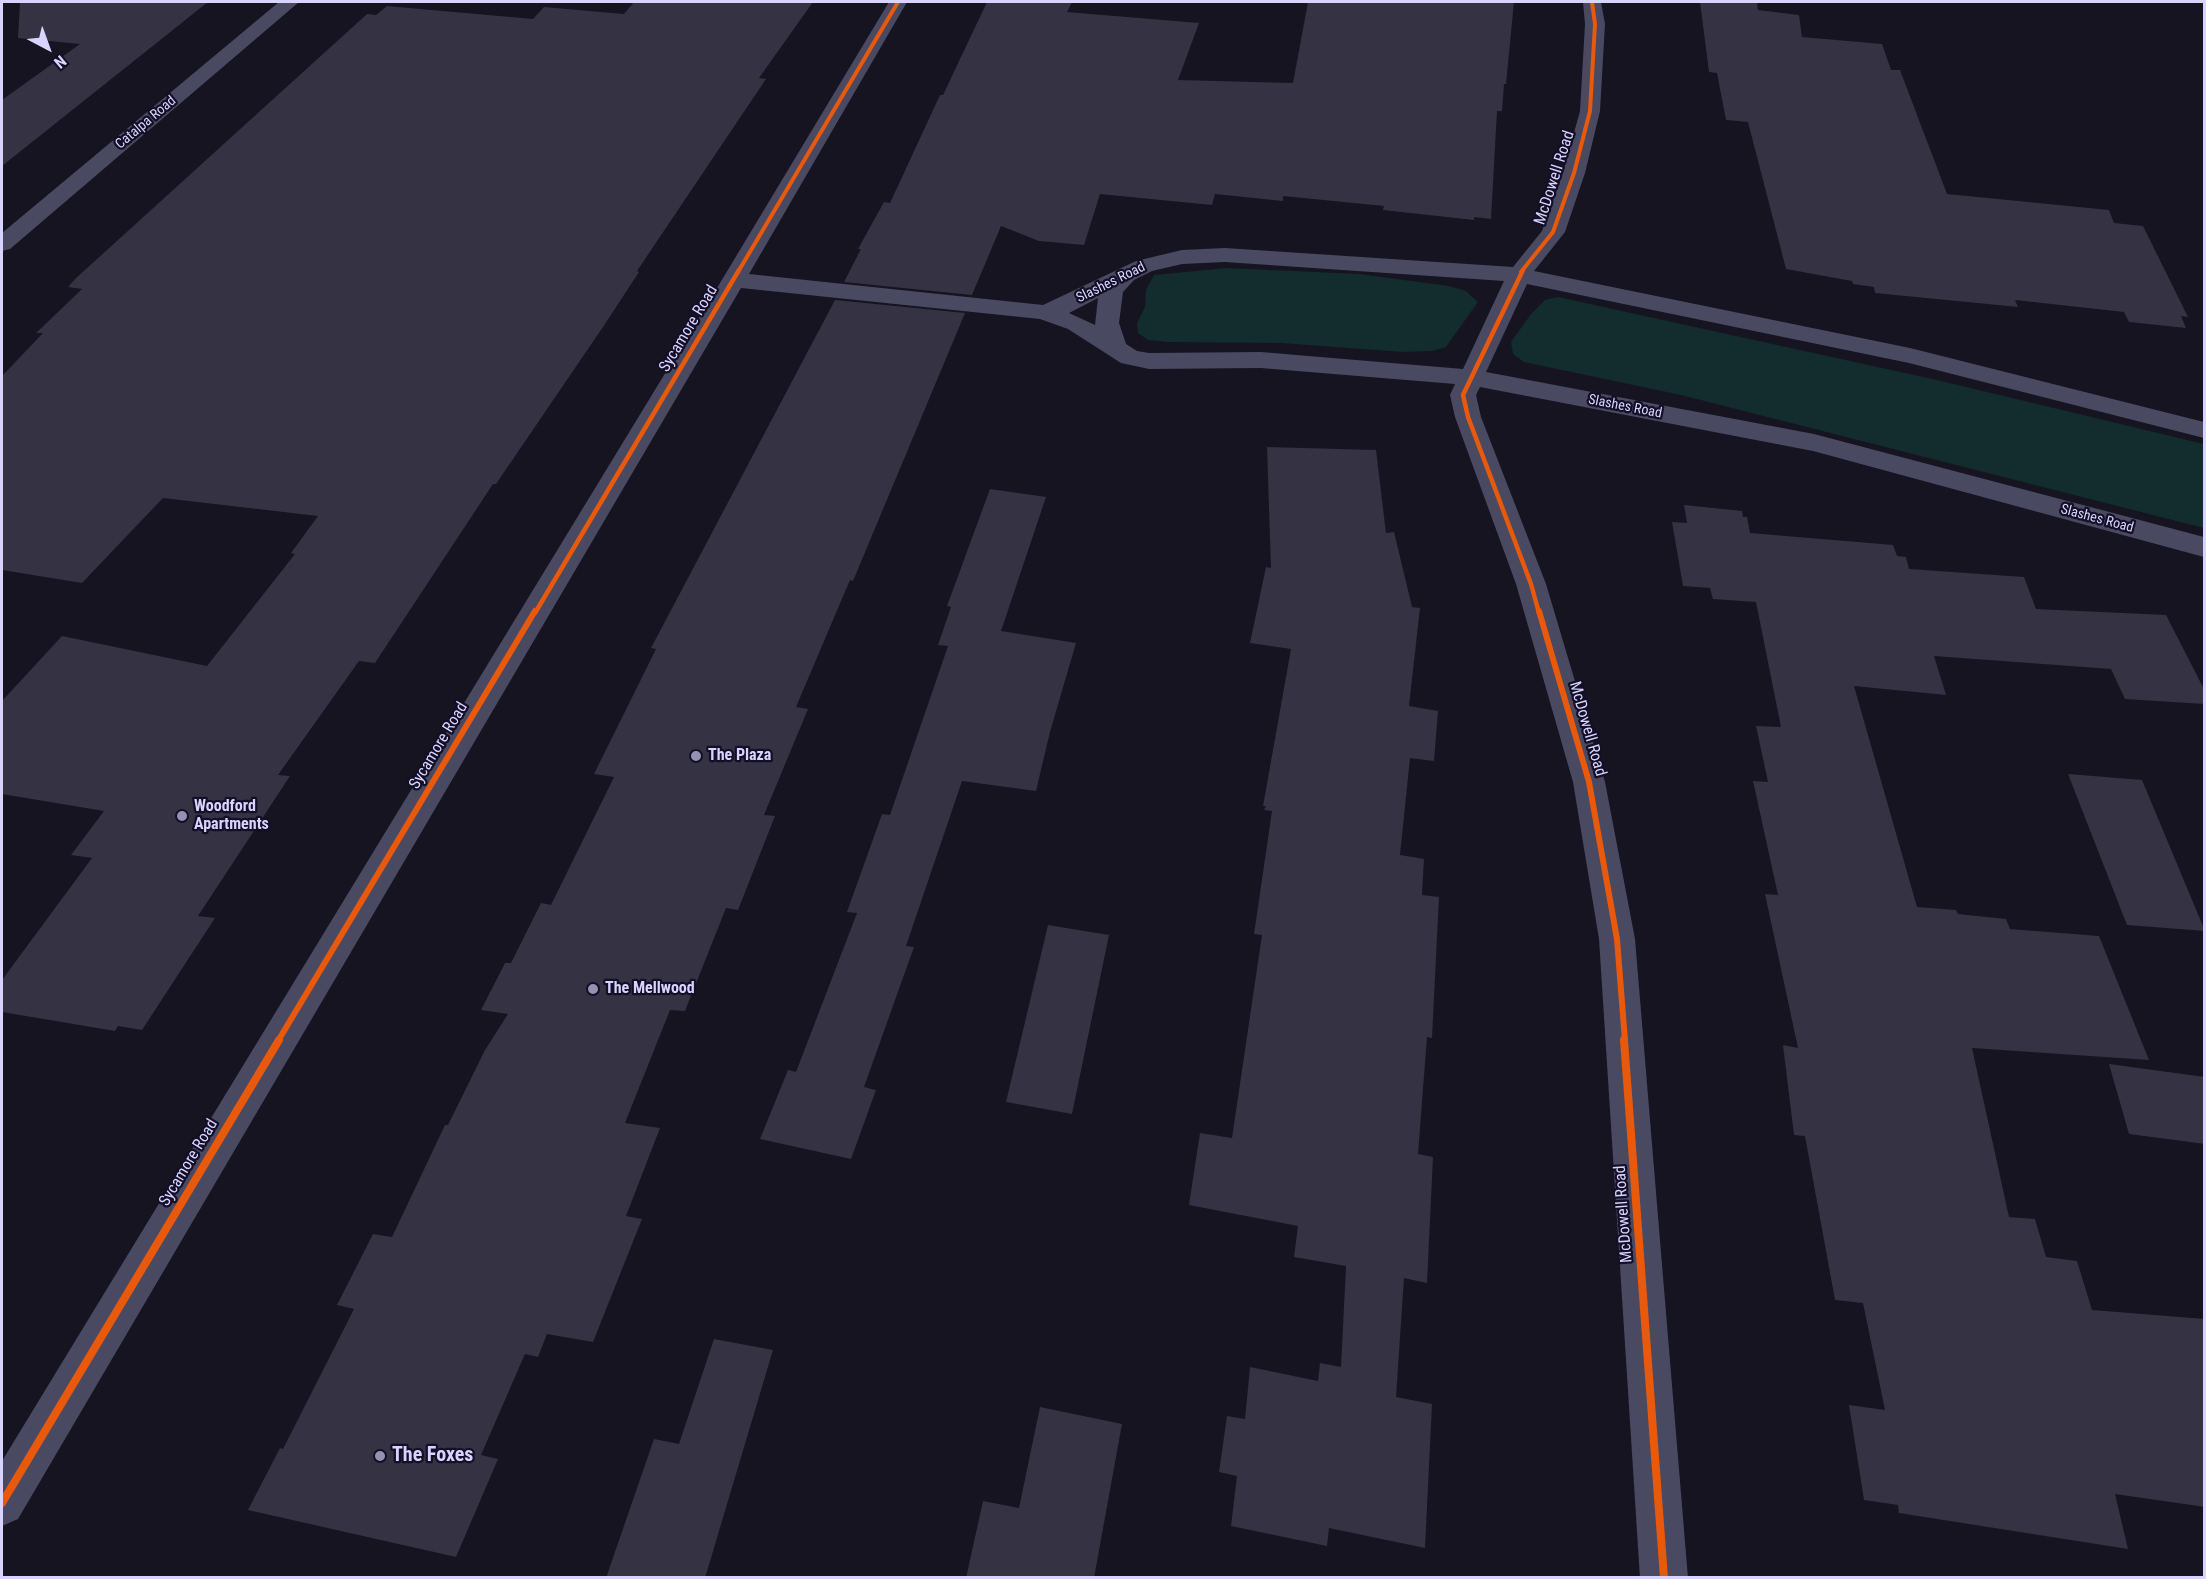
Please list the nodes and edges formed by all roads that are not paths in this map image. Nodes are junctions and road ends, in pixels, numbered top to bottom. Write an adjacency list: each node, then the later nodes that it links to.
1 (290, 2): 4 (street, Catalpa Road)
2 (898, 2): 7 (street, Sycamore Road)
3 (1592, 2): 6 (street, McDowell Road)
4 (2, 244)
5 (1126, 275): 6 (street, Slashes Road); 8 (street, Slashes Road); 9 (street)
6 (1519, 275): 10 (street, McDowell Road); 11 (street, Slashes Road)
7 (733, 280): 8 (street, Slashes Road); 13 (street, Sycamore Road)
8 (1044, 312): 9 (street, Slashes Road)
9 (1115, 350): 10 (street, Slashes Road)
10 (1470, 377): 12 (street, Slashes Road); 14 (street, McDowell Road)
11 (2205, 430)
12 (2205, 547)
13 (2, 1503)
14 (1664, 1578)

